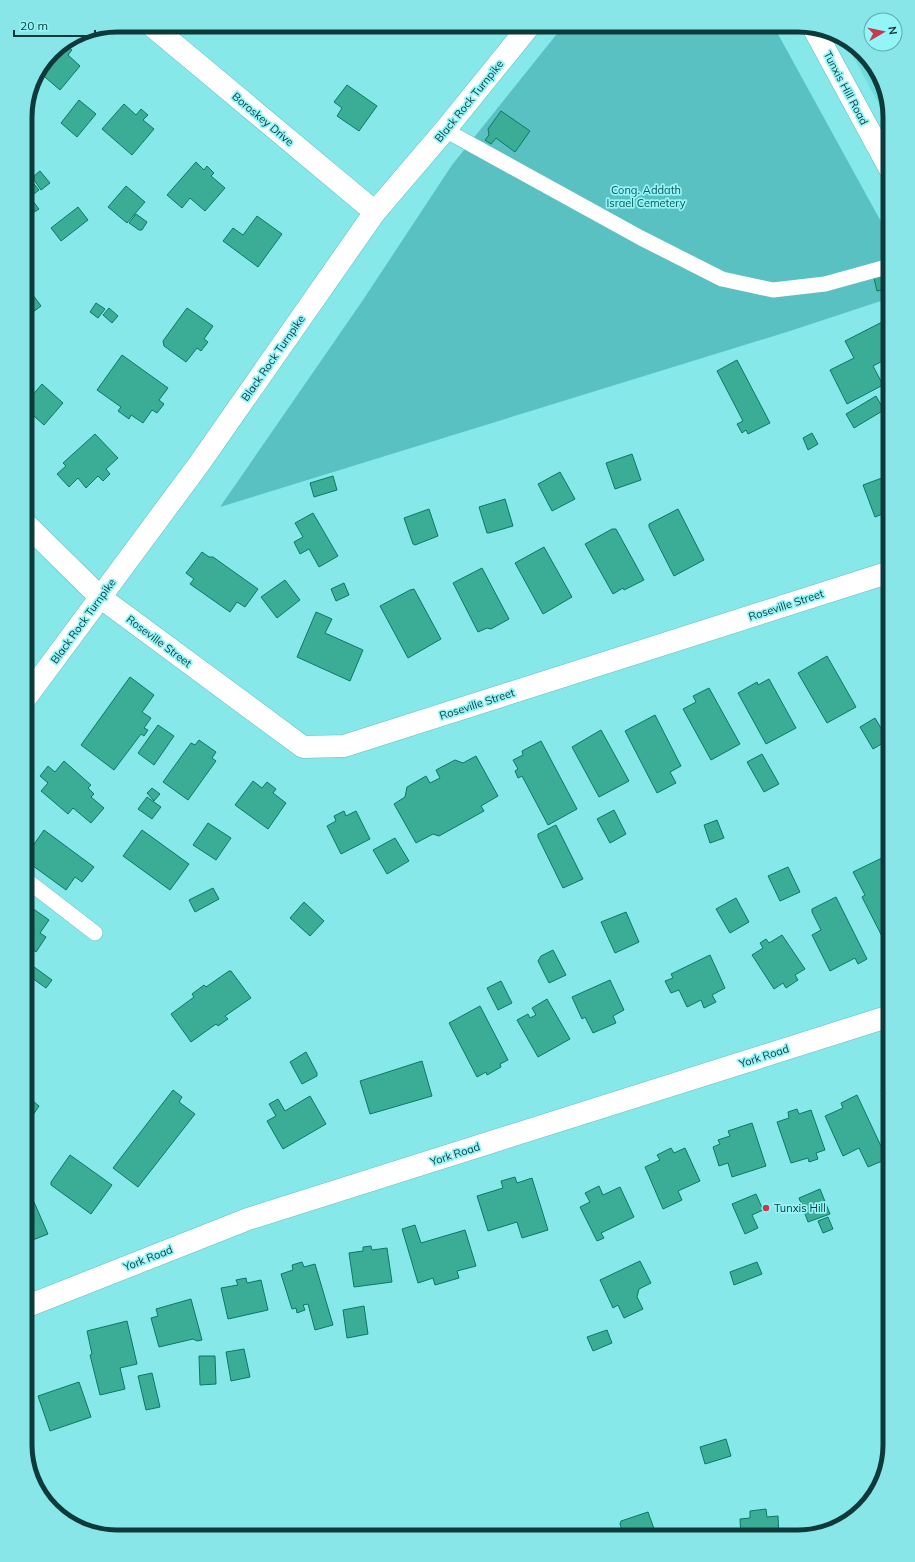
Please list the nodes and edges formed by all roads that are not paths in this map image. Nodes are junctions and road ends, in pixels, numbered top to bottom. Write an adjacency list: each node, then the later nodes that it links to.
1 (159, 32): 6 (street, Boroskey Drive)
2 (524, 32): 4 (street, Black Rock Turnpike)
3 (817, 35): 5 (street, Tunxis Hill Road)
4 (445, 130): 6 (street, Black Rock Turnpike); 7 (lane)
5 (883, 156)
6 (375, 212): 10 (street, Black Rock Turnpike)
7 (883, 268)
8 (32, 530): 10 (street, Roseville Street)
9 (883, 574): 10 (street, Roseville Street)
10 (100, 597): 11 (street, Black Rock Turnpike)
11 (32, 689)
12 (32, 884): 13 (lane)
13 (94, 933)
14 (883, 1018): 15 (street, York Road)
15 (32, 1303)

